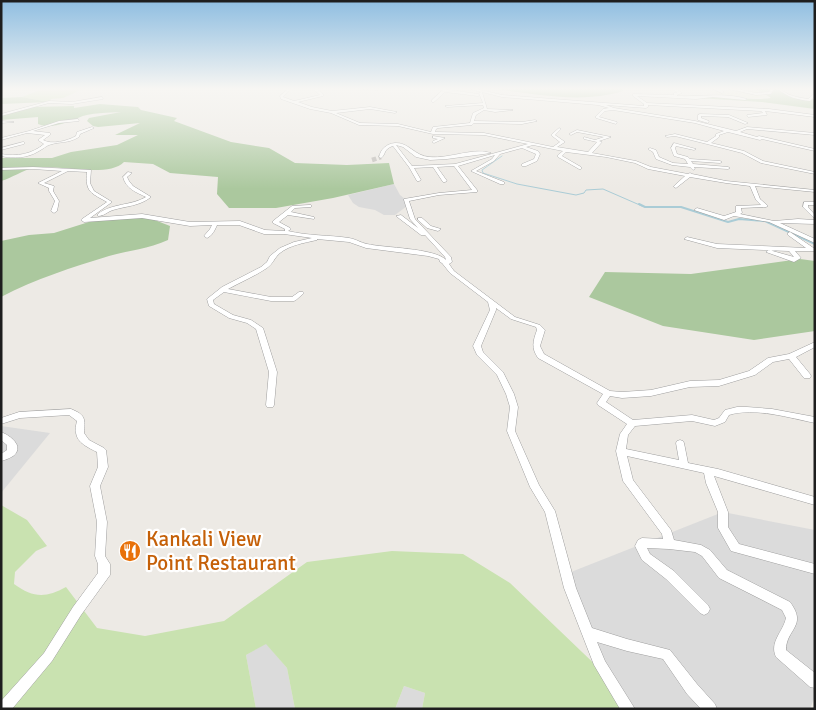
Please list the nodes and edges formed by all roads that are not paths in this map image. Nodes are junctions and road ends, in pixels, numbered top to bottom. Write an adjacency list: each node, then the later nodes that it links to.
1 (59, 122): 13 (street)
2 (355, 122): 15 (street)
3 (472, 122): 15 (street)
4 (479, 122): 5 (street)
5 (528, 122)
6 (683, 122): 8 (street)
7 (708, 122): 8 (street)
8 (715, 127): 12 (street)
9 (92, 128): 27 (street)
10 (559, 129): 32 (street)
11 (501, 131): 16 (street)
12 (728, 131): 14 (street); 26 (street)
13 (27, 132): 21 (street); 27 (street)
14 (736, 132): 18 (street); 20 (street)
15 (431, 133): 16 (street); 25 (street)
16 (484, 134): 28 (street)
17 (571, 134): 23 (street)
18 (815, 134)
19 (667, 136): 26 (street)
20 (759, 137): 24 (street); 30 (street)
21 (1, 138)
22 (586, 138): 23 (street)
23 (597, 140): 39 (street)
24 (764, 140)
25 (434, 142)
26 (708, 143): 57 (street)
27 (47, 144): 41 (street)
28 (534, 144): 31 (street); 32 (street)
29 (394, 145): 40 (street); 42 (street); 50 (street)
30 (795, 145): 33 (street); 38 (street)
31 (523, 147): 40 (street); 46 (street)
32 (555, 147): 37 (street)
33 (788, 147)
34 (1, 149): 41 (street)
35 (650, 149): 47 (street)
36 (694, 149): 43 (street)
37 (566, 150): 39 (street); 52 (street)
38 (815, 150)
39 (590, 153): 56 (street)
40 (498, 154): 45 (street); 61 (street)
41 (2, 155)
42 (381, 157)
43 (689, 160): 44 (street); 49 (street)
44 (720, 162)
45 (455, 165): 48 (street); 70 (street)
46 (524, 165)
47 (678, 165): 49 (street); 56 (street)
48 (434, 166): 50 (street); 60 (street)
49 (692, 166): 53 (street); 58 (street)
50 (410, 167): 59 (street)
51 (1, 168): 54 (street)
52 (580, 168)
53 (728, 168)
54 (68, 169): 68 (street); 75 (street)
55 (130, 172): 75 (street)
56 (684, 173): 58 (street)
57 (815, 173)
58 (693, 174): 62 (street); 63 (street)
59 (419, 180)
60 (445, 181)
61 (502, 183)
62 (752, 185): 64 (street); 71 (street)
63 (676, 187)
64 (815, 191)
65 (815, 204): 74 (street)
66 (309, 206): 69 (street)
67 (697, 210): 71 (street)
68 (54, 212)
69 (287, 213): 73 (street); 80 (street)
70 (412, 215): 79 (street); 84 (street)
71 (735, 215): 76 (street)
72 (399, 216): 84 (street)
73 (312, 218)
74 (815, 218)
75 (97, 219): 78 (street)
76 (774, 222): 77 (street); 81 (street)
77 (815, 222)
78 (214, 223): 82 (street); 83 (street)
79 (438, 229)
80 (287, 230)
81 (798, 233): 86 (street); 89 (street)
82 (207, 236)
83 (335, 238): 90 (street); 91 (street)
84 (432, 238): 90 (street)
85 (687, 239): 87 (street)
86 (815, 241)
87 (756, 248): 88 (street); 88 (street)
88 (792, 250): 89 (street)
89 (814, 250)
90 (442, 261): 93 (street)
91 (223, 290): 92 (street); 98 (street)
92 (301, 293)
93 (491, 302): 97 (street); 112 (street)
94 (815, 344): 95 (street)
95 (791, 356): 96 (street); 97 (street)
96 (807, 376)
97 (608, 393): 101 (street)
98 (270, 405)
99 (1, 420): 114 (street)
100 (815, 420): 101 (street)
101 (632, 423): 104 (street)
102 (1, 435): 105 (street)
103 (680, 443): 106 (street)
104 (621, 451): 106 (street); 109 (street)
105 (1, 458)
106 (684, 464): 107 (street)
107 (708, 471): 108 (street); 110 (street)
108 (815, 500)
109 (669, 544): 111 (street); 113 (street)
110 (815, 569)
111 (704, 609)
112 (588, 633): 115 (street); 116 (street)
113 (815, 682)
114 (3, 709)
115 (628, 709)
116 (710, 709)

